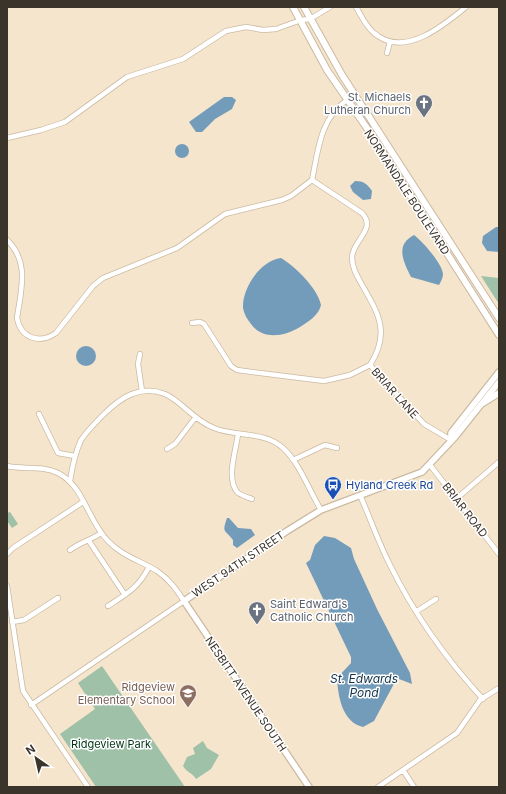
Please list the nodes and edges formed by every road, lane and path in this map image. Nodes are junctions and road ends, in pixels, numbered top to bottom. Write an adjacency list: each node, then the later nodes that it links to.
1 (293, 7): 6 (main road, NORMANDALE BOULEVARD)
2 (304, 7): 7 (main road, NORMANDALE BOULEVARD)
3 (330, 7): 7 (street)
4 (356, 7): 8 (street)
5 (466, 7): 8 (street)
6 (300, 20): 7 (street); 10 (main road, NORMANDALE BOULEVARD); 11 (street)
7 (310, 20): 14 (main road, NORMANDALE BOULEVARD)
8 (390, 42): 9 (street)
9 (387, 53)
10 (347, 100): 12 (street); 16 (main road, NORMANDALE BOULEVARD)
11 (7, 138)
12 (312, 180): 13 (street); 18 (street, BRIAR LANE)
13 (7, 240)
14 (499, 317)
15 (192, 323): 18 (street)
16 (499, 335)
17 (140, 354): 21 (street)
18 (370, 365): 27 (street, BRIAR LANE)
19 (499, 372): 23 (street)
20 (499, 382): 23 (street)
21 (142, 391): 25 (street); 30 (street)
22 (499, 392): 23 (main road)
23 (480, 401): 27 (street, WEST 94TH STREET)
24 (39, 414): 30 (street)
25 (195, 418): 26 (street); 29 (street)
26 (238, 434): 31 (street); 37 (street)
27 (451, 440): 33 (street, WEST 94TH STREET)
28 (337, 448): 31 (street)
29 (166, 449)
30 (75, 456): 35 (street)
31 (293, 460): 40 (street)
32 (499, 462): 38 (street)
33 (430, 465): 36 (street, WEST 94TH STREET); 38 (street, BRIAR ROAD)
34 (7, 466): 35 (street)
35 (70, 481): 39 (street)
36 (360, 495): 40 (street, WEST 94TH STREET); 53 (street)
37 (252, 499)
38 (456, 499): 45 (street, BRIAR ROAD)
39 (83, 502): 41 (street); 44 (street)
40 (321, 510): 51 (street, WEST 94TH STREET)
41 (101, 533): 42 (street); 46 (street)
42 (90, 541): 43 (street); 48 (street)
43 (70, 550)
44 (7, 554)
45 (499, 554)
46 (149, 566): 48 (street); 51 (street)
47 (7, 586): 54 (street)
48 (125, 594): 52 (street)
49 (58, 598): 54 (street)
50 (436, 599): 53 (street)
51 (184, 601): 57 (street, WEST 94TH STREET); 60 (street, NESBITT AVENUE SOUTH)
52 (108, 606)
53 (417, 611): 56 (street)
54 (12, 622): 57 (street)
55 (499, 688): 56 (street)
56 (483, 699): 58 (street)
57 (31, 705): 59 (street)
58 (403, 770): 61 (street); 62 (street)
59 (88, 787)
60 (309, 787)
61 (378, 787)
62 (414, 787)

